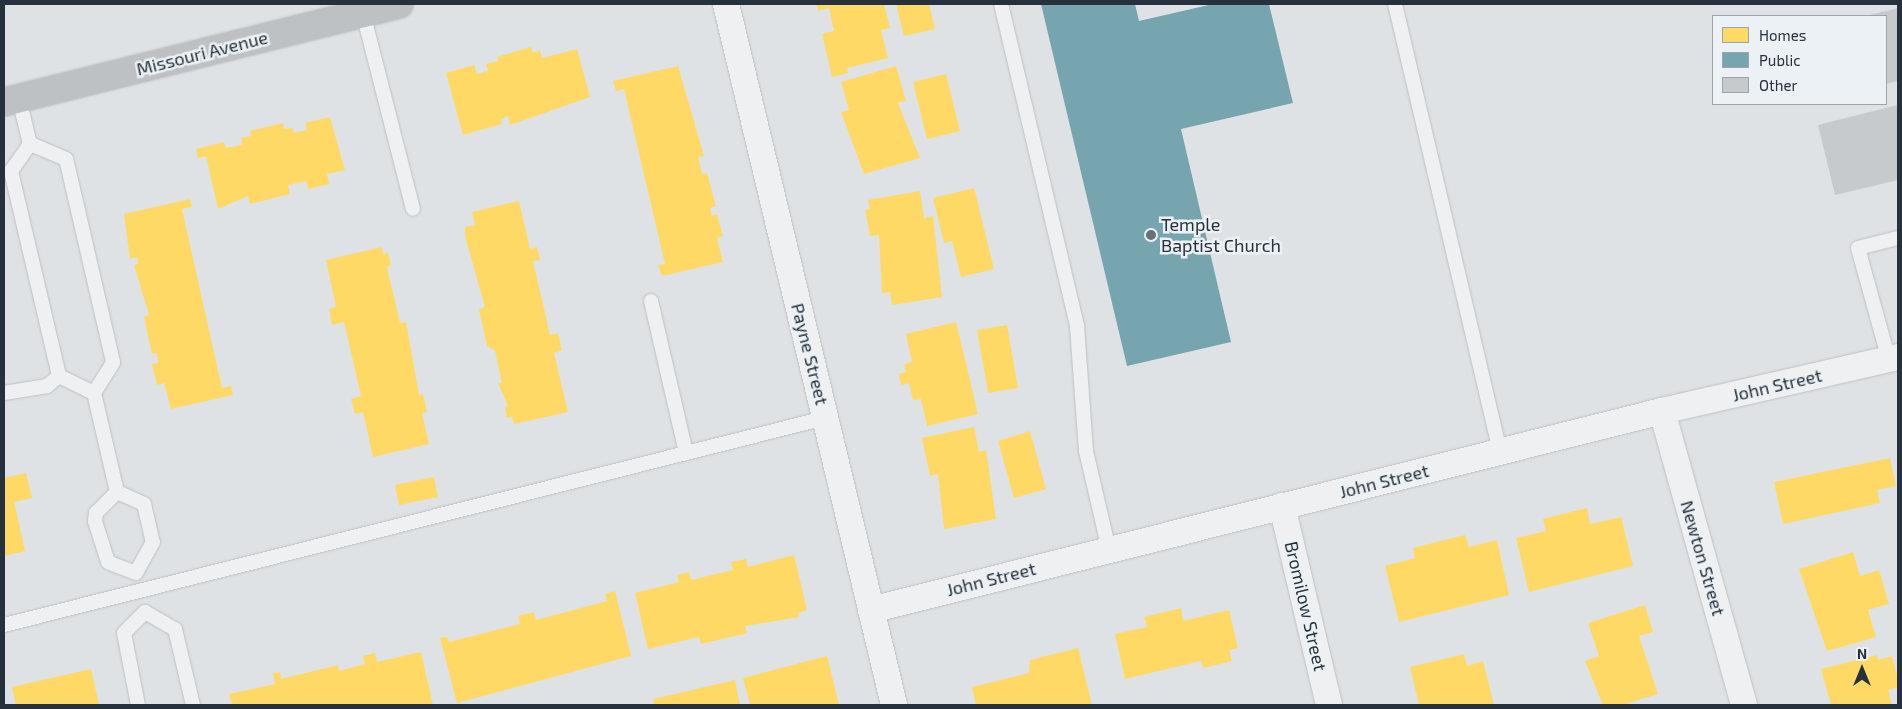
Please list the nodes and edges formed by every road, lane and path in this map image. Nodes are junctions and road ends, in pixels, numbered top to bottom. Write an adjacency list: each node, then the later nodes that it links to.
1 (726, 4): 15 (street, Payne Street)
2 (1001, 4): 20 (lane)
3 (1395, 4): 16 (lane)
4 (381, 7): 5 (main road, Missouri Avenue); 7 (lane)
5 (11, 100): 6 (lane)
6 (30, 144): 11 (lane); 13 (lane)
7 (413, 209)
8 (1898, 238): 10 (lane)
9 (651, 301): 17 (lane)
10 (1893, 359): 14 (street, John Street)
11 (59, 376): 12 (lane); 13 (lane)
12 (4, 393)
13 (94, 393): 18 (lane)
14 (1662, 411): 16 (street, John Street); 30 (street, Newton Street)
15 (825, 418): 17 (lane); 23 (street, Payne Street)
16 (1500, 451): 19 (street, John Street)
17 (686, 453): 22 (lane)
18 (117, 492): 21 (lane); 21 (lane)
19 (1282, 506): 20 (street, John Street); 29 (street, Bromilow Street)
20 (1109, 550): 23 (street, John Street)
21 (136, 573): 22 (lane)
22 (140, 591): 24 (lane); 25 (lane)
23 (871, 610): 28 (street, Payne Street)
24 (145, 612): 26 (lane); 27 (lane)
25 (4, 625)
26 (138, 705)
27 (193, 705)
28 (894, 705)
29 (1329, 705)
30 (1744, 705)

